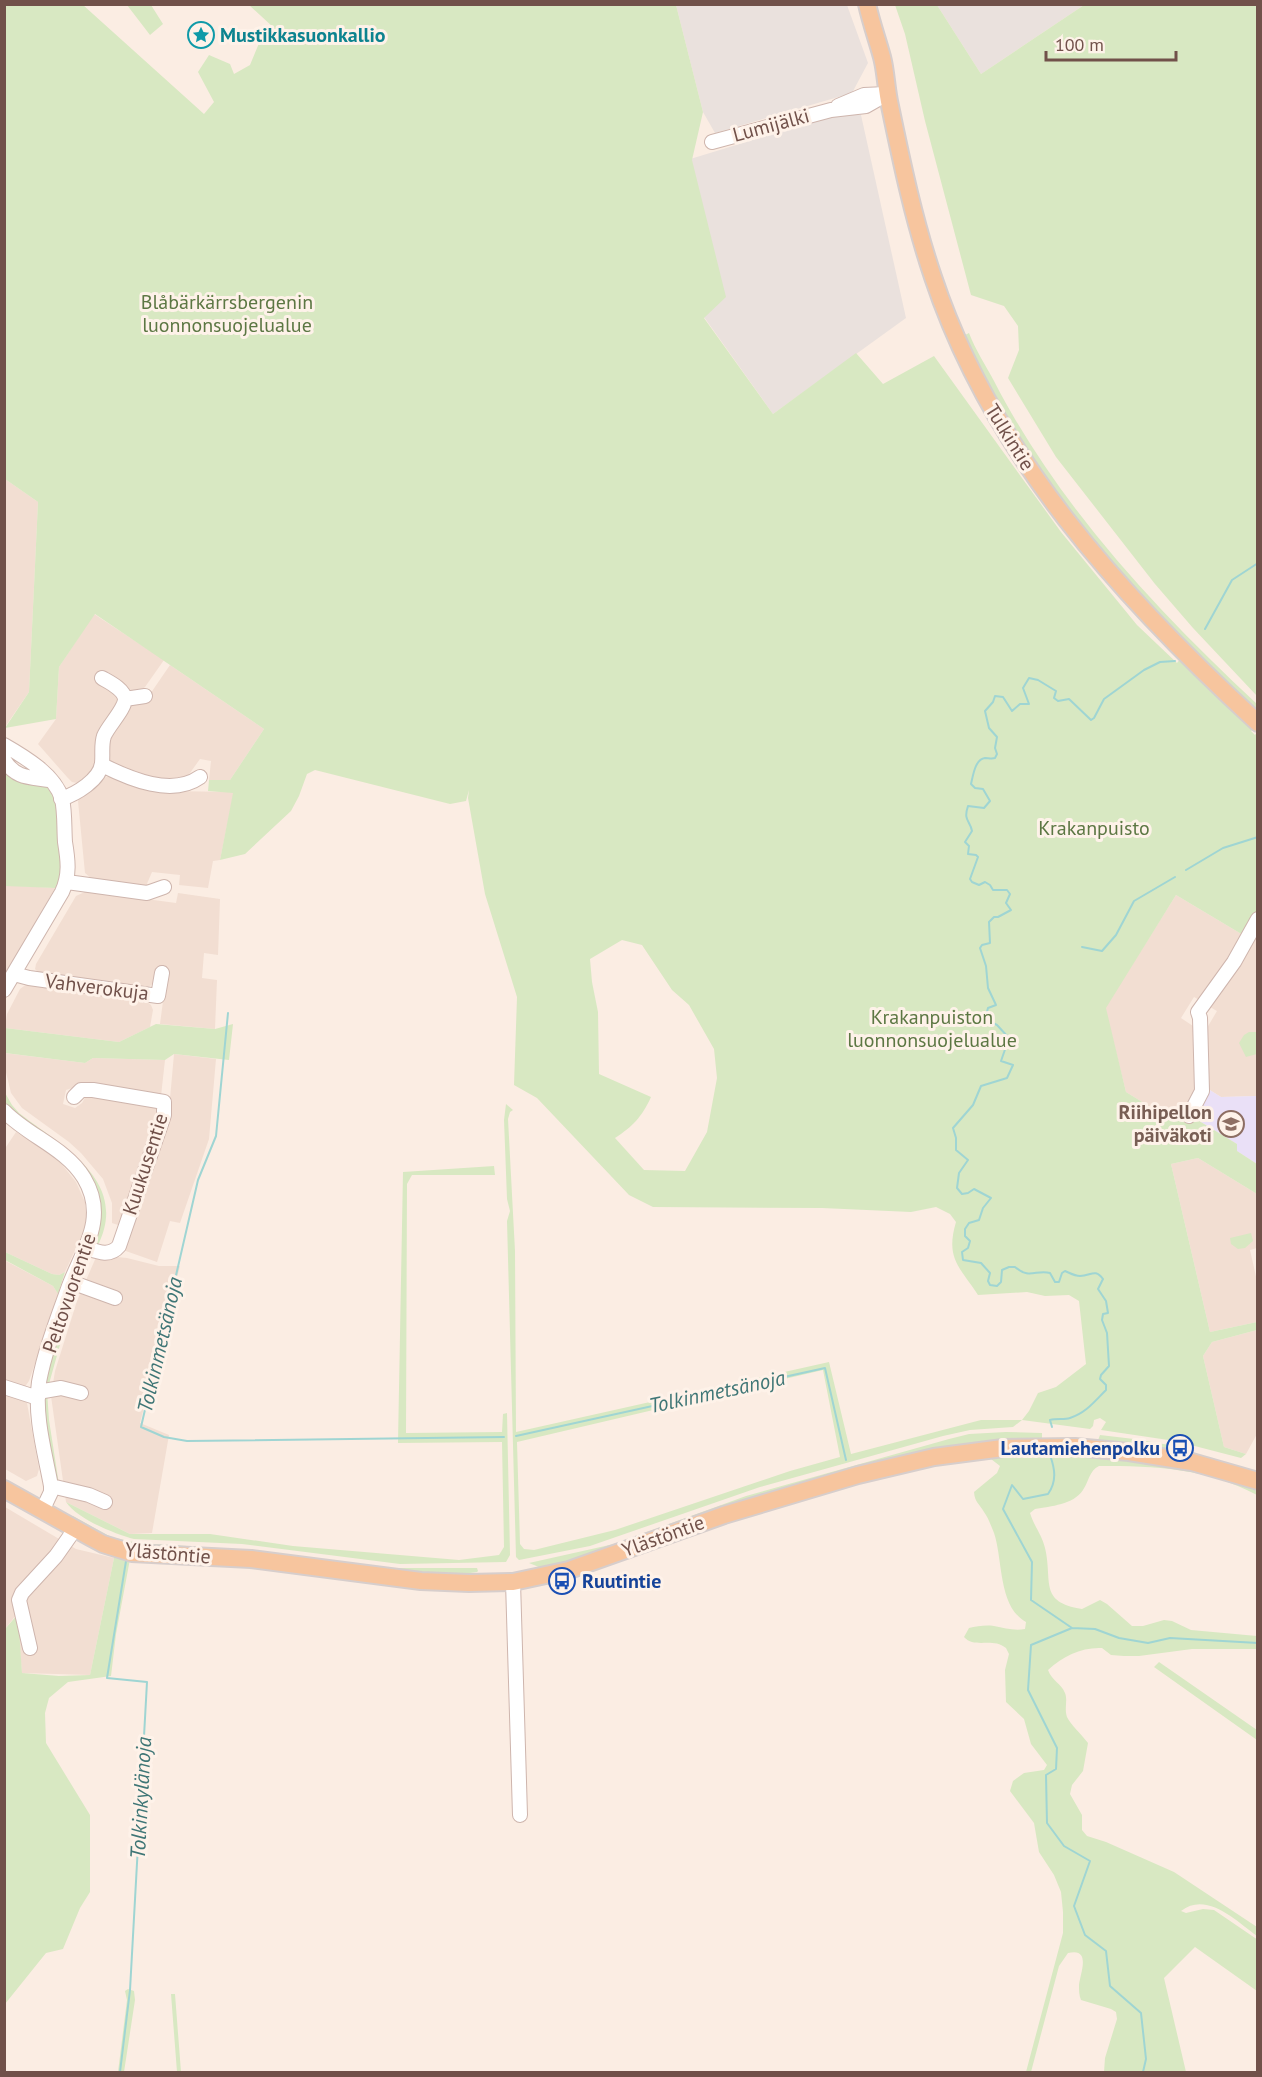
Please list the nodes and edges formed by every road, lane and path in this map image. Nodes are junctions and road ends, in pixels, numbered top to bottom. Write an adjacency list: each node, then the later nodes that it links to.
1 (867, 4): 2 (main road, Tulkintie)
2 (886, 88): 3 (street, Lumijälki); 7 (main road, Tulkintie)
3 (712, 142)
4 (102, 678): 6 (street)
5 (145, 696): 6 (street)
6 (125, 699): 10 (street)
7 (1257, 723)
8 (4, 745): 12 (street)
9 (4, 760): 12 (street)
10 (102, 765): 11 (street); 13 (street)
11 (200, 777)
12 (50, 780): 13 (street)
13 (62, 799): 14 (street)
14 (67, 882): 15 (street); 18 (street)
15 (164, 887)
16 (1257, 918): 22 (street)
17 (162, 973): 18 (street, Vahverokuja)
18 (14, 974): 19 (street)
19 (4, 990)
20 (74, 1097): 23 (street, Kuukusentie)
21 (4, 1111): 23 (street, Peltovuorentie)
22 (1189, 1116)
23 (87, 1248): 24 (street, Peltovuorentie)
24 (70, 1282): 25 (street); 28 (street, Peltovuorentie)
25 (115, 1299)
26 (4, 1387): 28 (street)
27 (81, 1393): 28 (street)
28 (38, 1395): 30 (street, Peltovuorentie)
29 (1257, 1481): 35 (main road, Ylästöntie)
30 (51, 1486): 32 (street); 33 (street, Peltovuorentie)
31 (4, 1489): 33 (main road, Ylästöntie)
32 (105, 1502)
33 (42, 1511): 34 (main road, Ylästöntie)
34 (75, 1529): 35 (main road, Ylästöntie); 36 (street)
35 (513, 1582): 37 (street)
36 (30, 1648)
37 (520, 1815)

